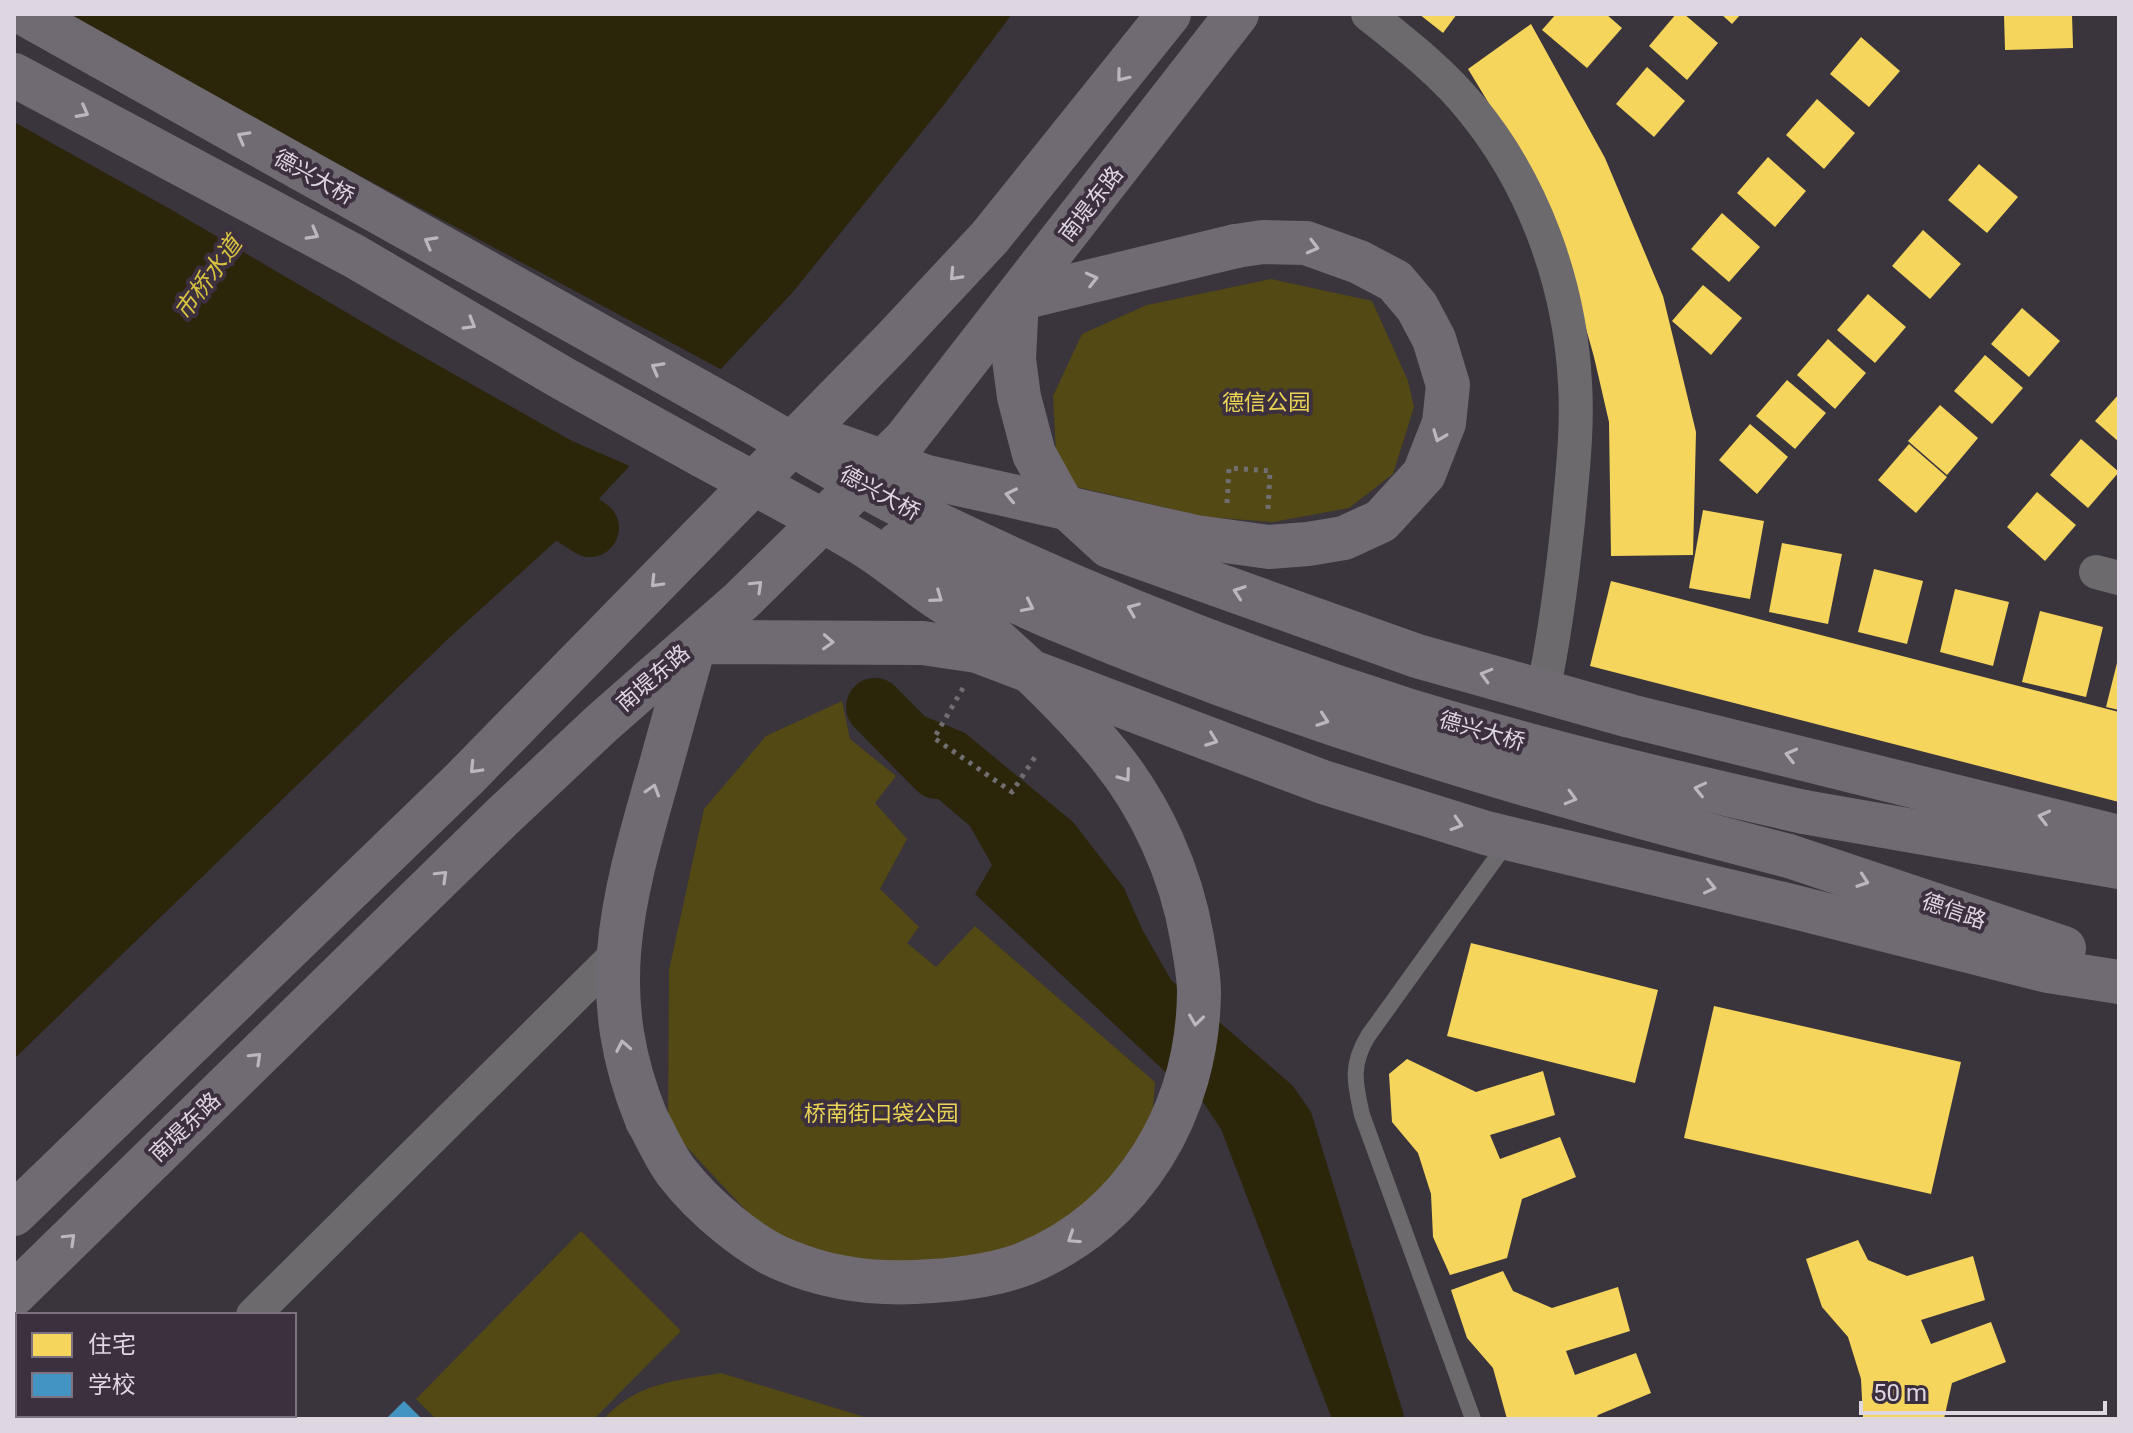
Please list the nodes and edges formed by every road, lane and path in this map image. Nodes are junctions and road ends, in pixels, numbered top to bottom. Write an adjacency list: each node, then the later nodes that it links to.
1 (25, 14): 7 (main road, 德兴大桥, one-way to 1)
2 (1169, 14): 22 (main road, one-way to 22)
3 (1237, 14): 6 (main road, 南堤东路)
4 (1368, 14): 13 (street)
5 (14, 75): 8 (main road, 德兴大桥, one-way to 8)
6 (1017, 299): 7 (main road, one-way to 7, bridge); 11 (main road, 南堤东路, one-way to 6); 13 (main road, one-way to 6)
7 (725, 406): 18 (main road, 德兴大桥, one-way to 7, bridge)
8 (703, 456): 17 (main road, 德兴大桥, one-way to 17, bridge); 19 (main road, one-way to 19, bridge)
9 (1226, 512): 10 (path)
10 (1268, 517)
11 (695, 642): 16 (main road, one-way to 16); 19 (main road, one-way to 11); 23 (main road, 南堤东路, one-way to 11)
12 (968, 680): 14 (path)
13 (1543, 691): 15 (main road, one-way to 13)
14 (1035, 757)
15 (2119, 837)
16 (1510, 839): 21 (main road, one-way to 21); 25 (lane)
17 (1789, 856): 20 (main road, 德信路, one-way to 20)
18 (2119, 867)
19 (618, 953): 24 (street)
20 (2119, 967)
21 (2119, 982)
22 (14, 1214)
23 (14, 1294)
24 (255, 1313)
25 (1473, 1419)

